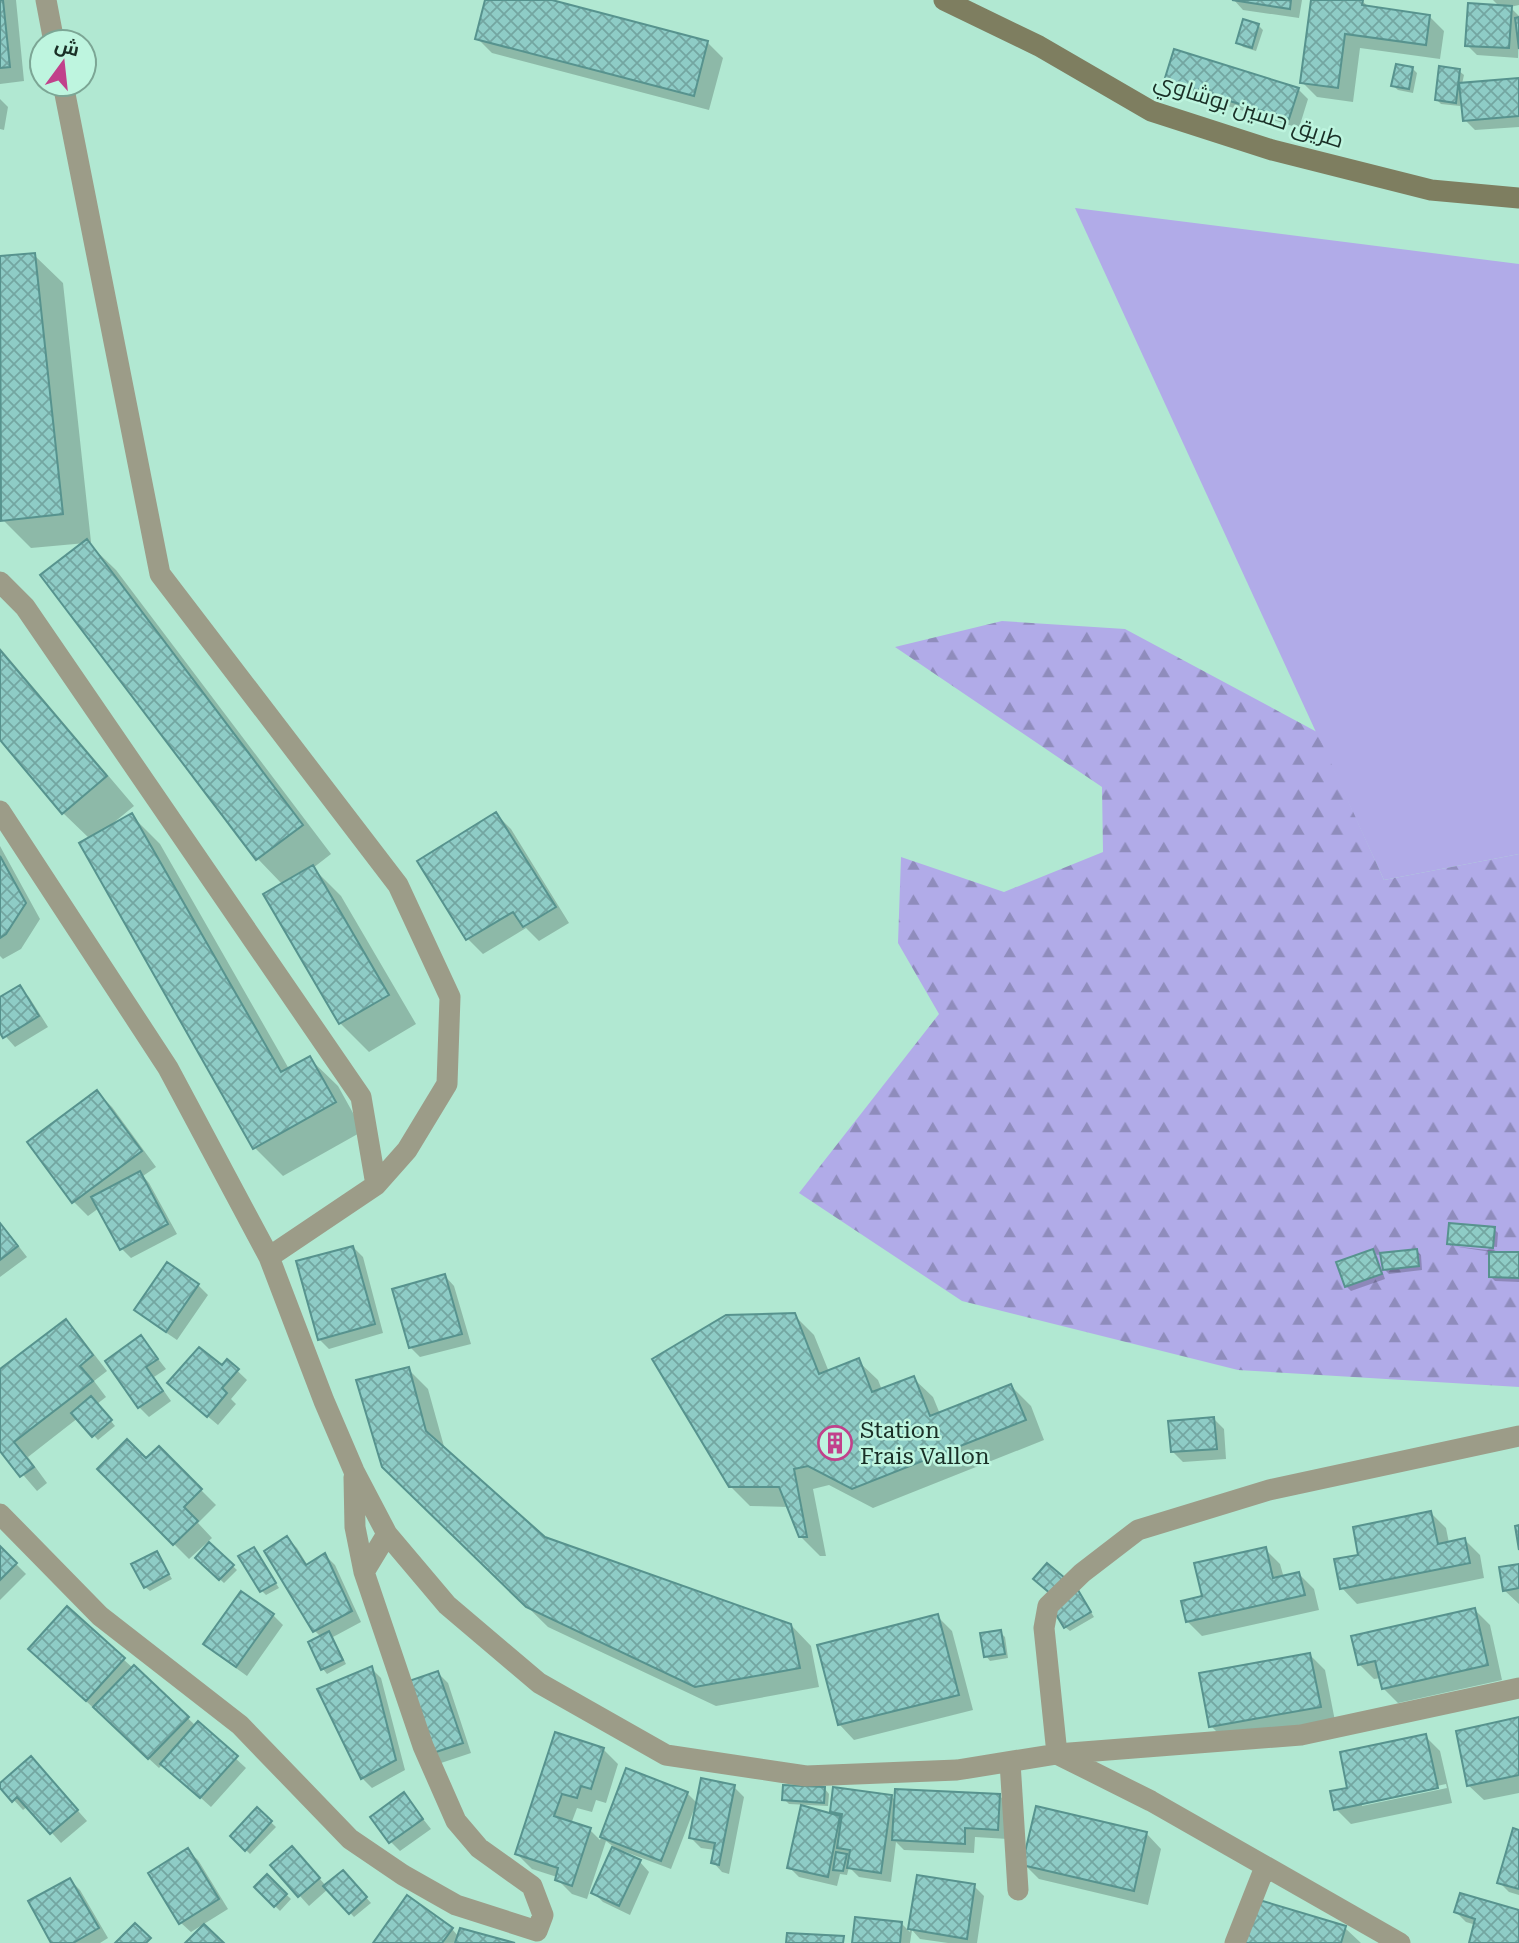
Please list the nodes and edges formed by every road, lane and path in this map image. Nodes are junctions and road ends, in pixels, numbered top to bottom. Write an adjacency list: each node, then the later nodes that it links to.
1 (46, 0): 3 (street)
2 (944, 0): 5 (street, طريق حسين بوشاوي)
3 (51, 28)
4 (66, 98): 8 (street)
5 (1519, 198)
6 (0, 582): 8 (street)
7 (0, 811): 9 (street)
8 (376, 1185): 9 (street)
9 (269, 1257): 11 (street)
10 (1519, 1436): 16 (street)
11 (354, 1471): 13 (street); 14 (street)
12 (0, 1514): 20 (street)
13 (387, 1534): 14 (street); 17 (street)
14 (363, 1572): 20 (street)
15 (1519, 1688): 16 (street)
16 (1057, 1754): 17 (street); 18 (street)
17 (1010, 1762): 19 (street)
18 (1265, 1867): 21 (street); 22 (street)
19 (1018, 1891)
20 (536, 1937)
21 (1235, 1943)
22 (1400, 1943)

